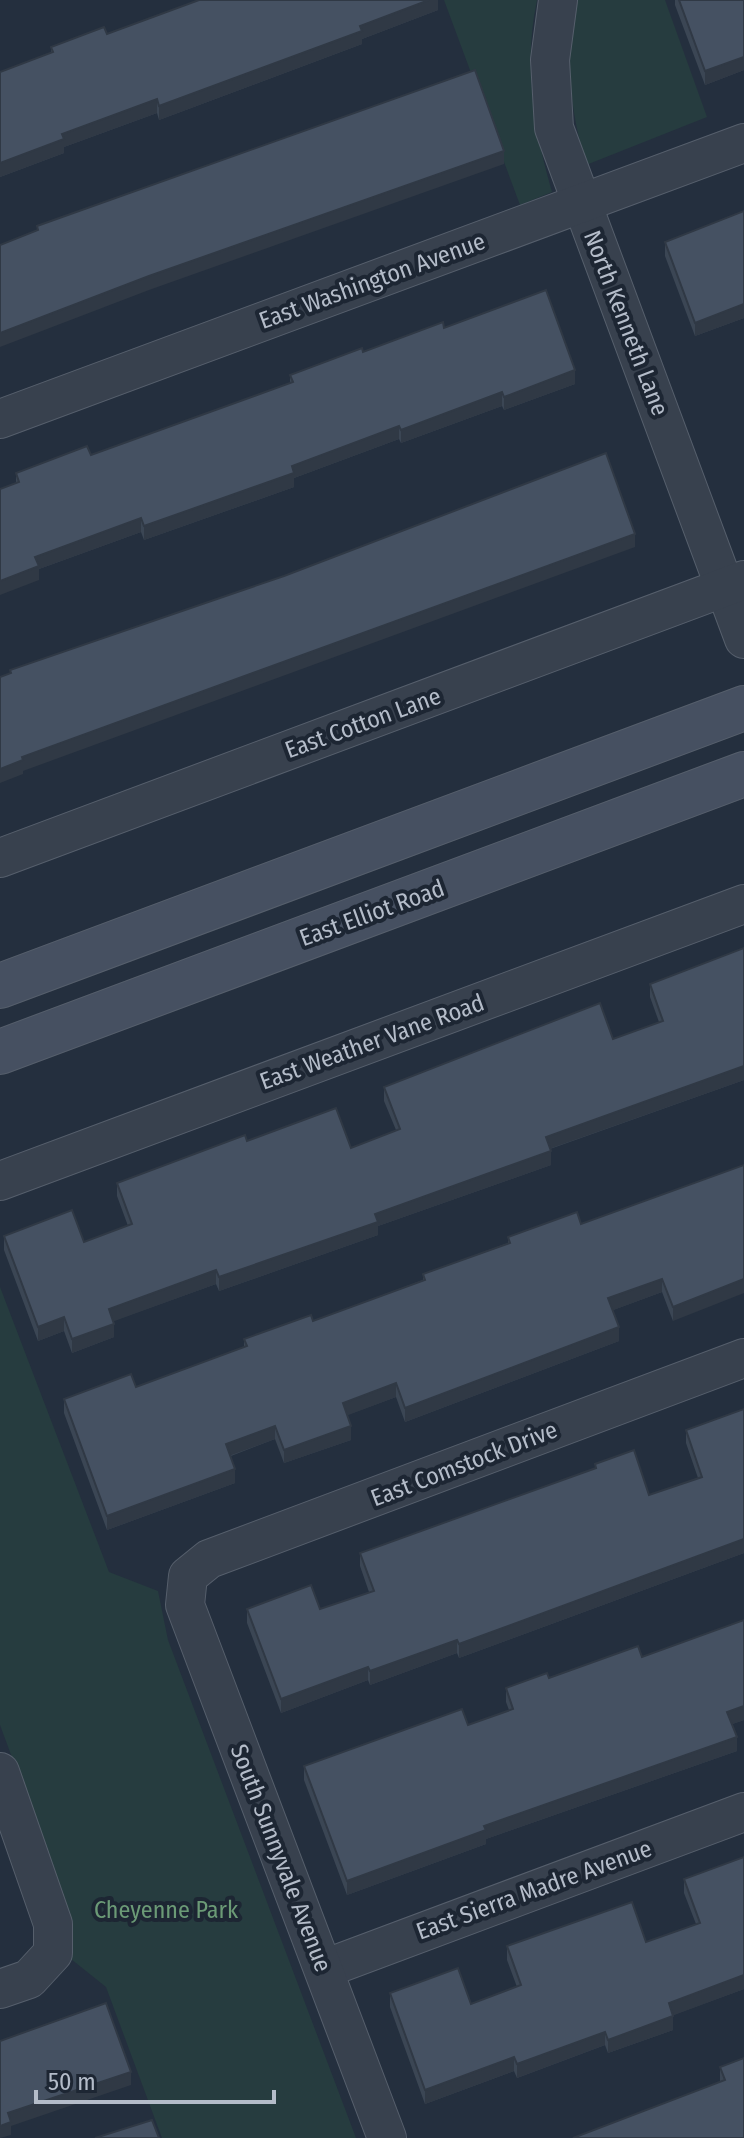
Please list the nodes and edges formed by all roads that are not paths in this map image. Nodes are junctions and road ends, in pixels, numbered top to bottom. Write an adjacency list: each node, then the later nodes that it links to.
1 (558, 0): 3 (street, North Kenneth Lane)
2 (744, 143): 3 (street, East Washington Avenue)
3 (580, 203): 4 (street, East Washington Avenue); 5 (street, North Kenneth Lane)
4 (0, 419)
5 (734, 584): 6 (street, North Kenneth Lane); 9 (street, East Cotton Lane)
6 (744, 639)
7 (744, 708): 11 (main road)
8 (744, 774): 12 (main road, East Elliot Road)
9 (0, 858)
10 (744, 904): 13 (street, East Weather Vane Road)
11 (0, 986)
12 (0, 1052)
13 (0, 1181)
14 (744, 1358): 15 (street, East Comstock Drive)
15 (188, 1576): 18 (street, South Sunnyvale Avenue)
16 (0, 1772): 19 (street)
17 (744, 1812): 18 (street, East Sierra Madre Avenue)
18 (324, 1969): 20 (street, South Sunnyvale Avenue)
19 (0, 1989)
20 (387, 2138)

